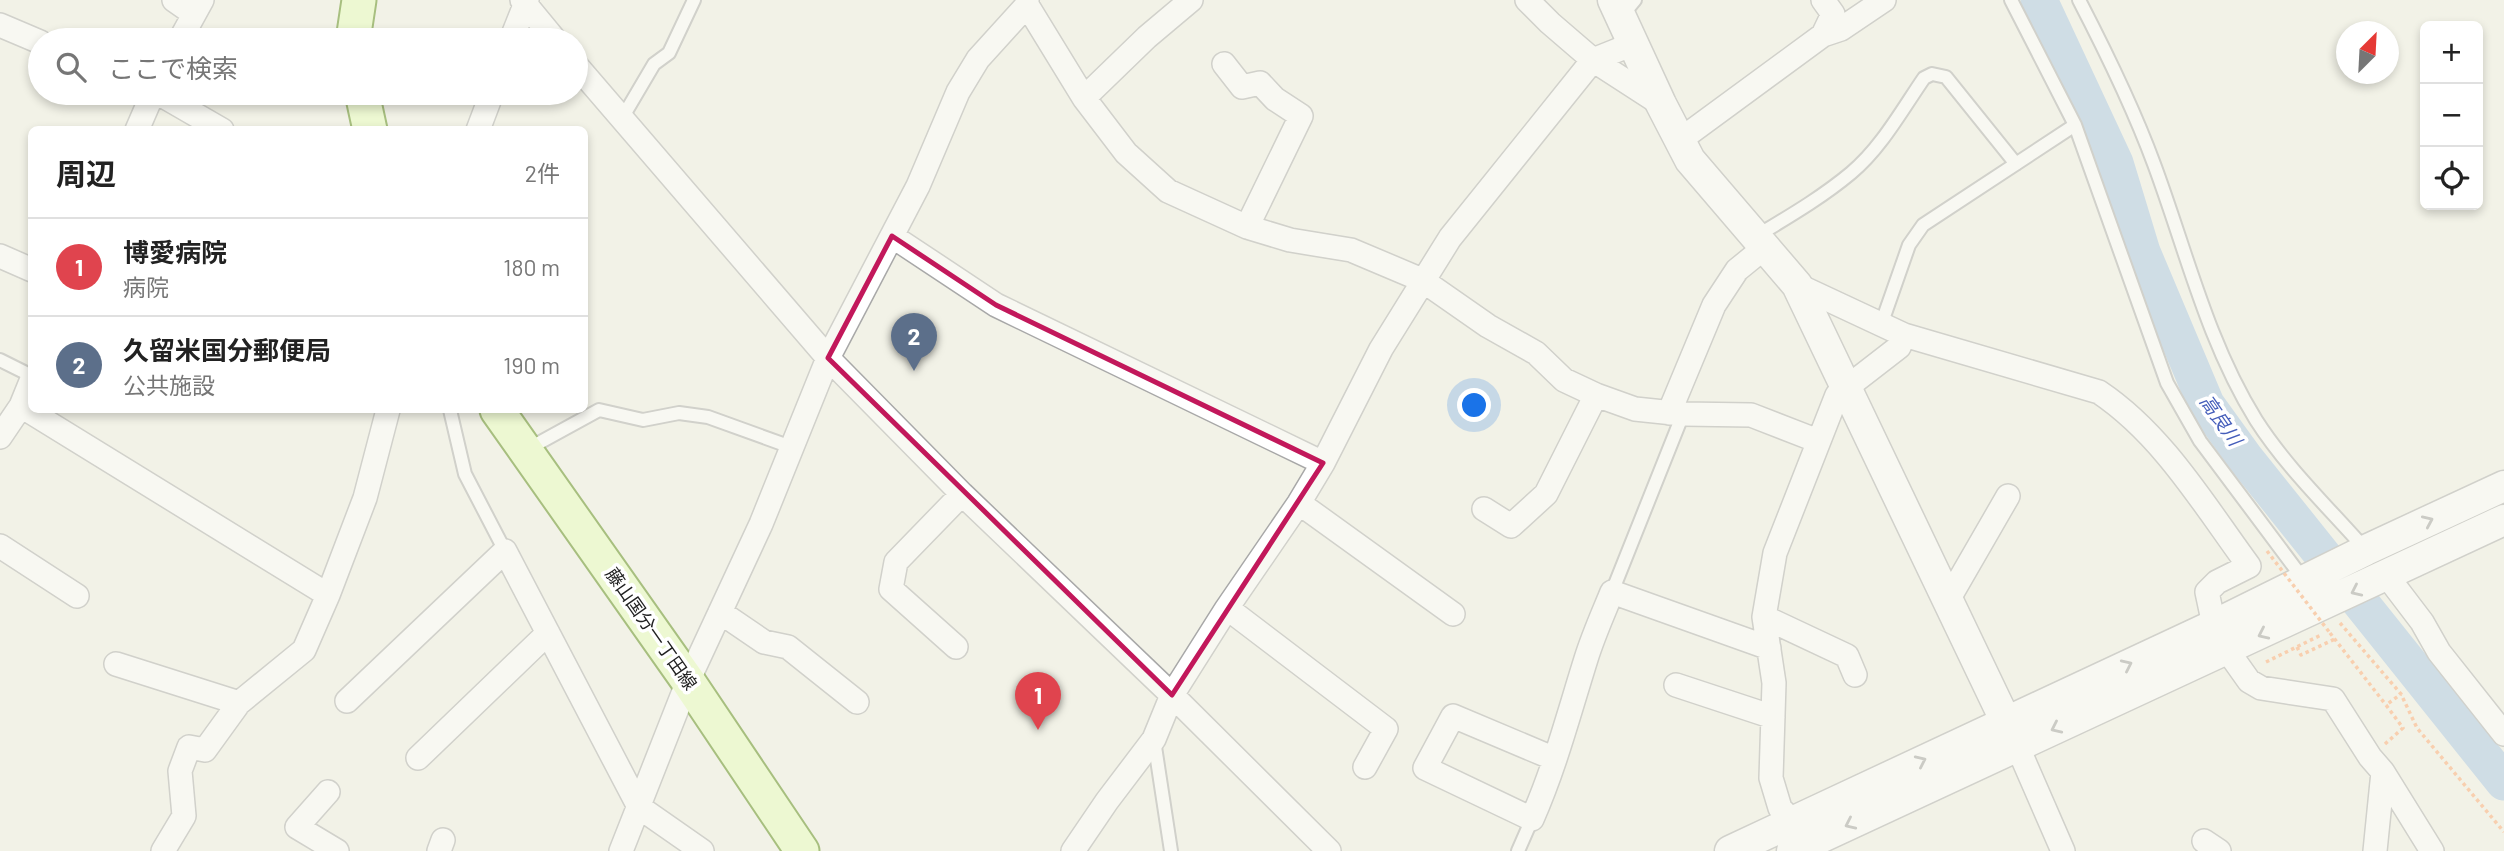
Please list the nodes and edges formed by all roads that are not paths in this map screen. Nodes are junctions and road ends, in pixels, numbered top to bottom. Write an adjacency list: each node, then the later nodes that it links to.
1 (174, 0): 12 (street)
2 (359, 0): 16 (main road)
3 (694, 0): 30 (lane)
4 (1191, 0): 24 (street)
5 (1527, 0): 21 (street)
6 (1823, 0): 19 (street)
7 (1884, 0): 19 (street)
8 (2011, 0): 31 (lane)
9 (2080, 0): 72 (lane)
10 (524, 1): 17 (street); 18 (street)
11 (1027, 3): 24 (street); 39 (street)
12 (198, 7): 15 (street)
13 (1625, 15): 21 (street); 25 (street)
14 (0, 24): 20 (street)
15 (187, 28)
16 (355, 28)
17 (515, 28)
18 (545, 28)
19 (1823, 35): 36 (street)
20 (28, 37)
21 (1593, 60): 25 (street); 43 (street)
22 (1224, 65): 38 (street)
23 (588, 80): 30 (street)
24 (1084, 97): 38 (street)
25 (1661, 104): 36 (street)
26 (149, 105): 32 (street)
27 (177, 105): 33 (street)
28 (365, 105): 34 (main road)
29 (487, 105): 35 (street)
30 (621, 120): 47 (street)
31 (2076, 125): 37 (lane); 75 (lane)
32 (139, 126)
33 (215, 126)
34 (369, 126)
35 (480, 126)
36 (1680, 139): 40 (street)
37 (2016, 164): 40 (lane); 45 (lane)
38 (1247, 227): 43 (street)
39 (892, 236): 47 (street); 64 (street)
40 (1760, 242): 44 (street); 59 (street)
41 (0, 256): 42 (street)
42 (28, 268)
43 (1422, 280): 52 (street); 64 (street)
44 (1797, 285): 45 (street); 51 (street)
45 (1881, 324): 46 (street)
46 (1904, 335): 51 (street); 85 (street)
47 (828, 358): 62 (street); 66 (street)
48 (0, 360): 49 (lane)
49 (28, 376)
50 (28, 387): 53 (street)
51 (1846, 389): 61 (street); 79 (street)
52 (1596, 395): 59 (street); 69 (street)
53 (20, 406): 54 (street); 60 (street)
54 (28, 411)
55 (31, 413): 77 (street)
56 (387, 413): 77 (street)
57 (451, 413): 73 (lane)
58 (499, 413): 63 (main road, 藤山国分一丁田線)
59 (1676, 413): 61 (street); 76 (lane)
60 (0, 437)
61 (1818, 441): 83 (street)
62 (791, 447): 63 (lane); 81 (street)
63 (526, 451): 90 (main road, 藤山国分一丁田線)
64 (1323, 463): 68 (street)
65 (2504, 486): 72 (street, one-way to 65)
66 (962, 494): 86 (street); 92 (street)
67 (2008, 496): 79 (street)
68 (1299, 503): 80 (street); 82 (street)
69 (1484, 509)
70 (2504, 520): 74 (street)
71 (0, 546): 78 (street)
72 (2365, 550): 75 (street)
73 (505, 551): 84 (street); 93 (street)
74 (2387, 576): 85 (street, one-way to 85); 98 (street)
75 (2304, 580): 85 (street)
76 (1612, 592): 87 (street); 101 (street)
77 (328, 595): 95 (street)
78 (77, 596)
79 (1948, 600): 97 (street)
80 (1227, 608): 92 (street); 103 (street)
81 (720, 612): 90 (street); 94 (street)
82 (1453, 614)
83 (1764, 617): 87 (street); 89 (street)
84 (548, 633): 100 (street); 105 (street)
85 (2220, 637): 97 (street); 102 (street)
86 (956, 647)
87 (1769, 648): 96 (street)
88 (116, 664): 95 (street)
89 (1855, 675)
90 (688, 681): 105 (street); 112 (main road, 藤山国分一丁田線)
91 (1676, 685): 96 (street)
92 (1172, 695): 99 (street); 115 (street)
93 (346, 701)
94 (857, 702)
95 (239, 703): 108 (street)
96 (1773, 717): 107 (street)
97 (2012, 734): 107 (street, one-way to 97); 118 (street, one-way to 118); 119 (street)
98 (2504, 734)
99 (1154, 739): 113 (street); 114 (lane)
100 (418, 758)
101 (1555, 759): 106 (street); 106 (street)
102 (2376, 765): 120 (street); 121 (street)
103 (1365, 767)
104 (328, 792): 109 (street)
105 (639, 807): 110 (street); 111 (street)
106 (1532, 819): 116 (lane)
107 (1792, 821): 117 (street)
108 (163, 851)
109 (337, 851)
110 (621, 851)
111 (702, 851)
112 (802, 851)
113 (1073, 851)
114 (1171, 851)
115 (1329, 851)
116 (1518, 851)
117 (1730, 851)
118 (1792, 851)
119 (2063, 851)
120 (2375, 851)
121 (2432, 851)

